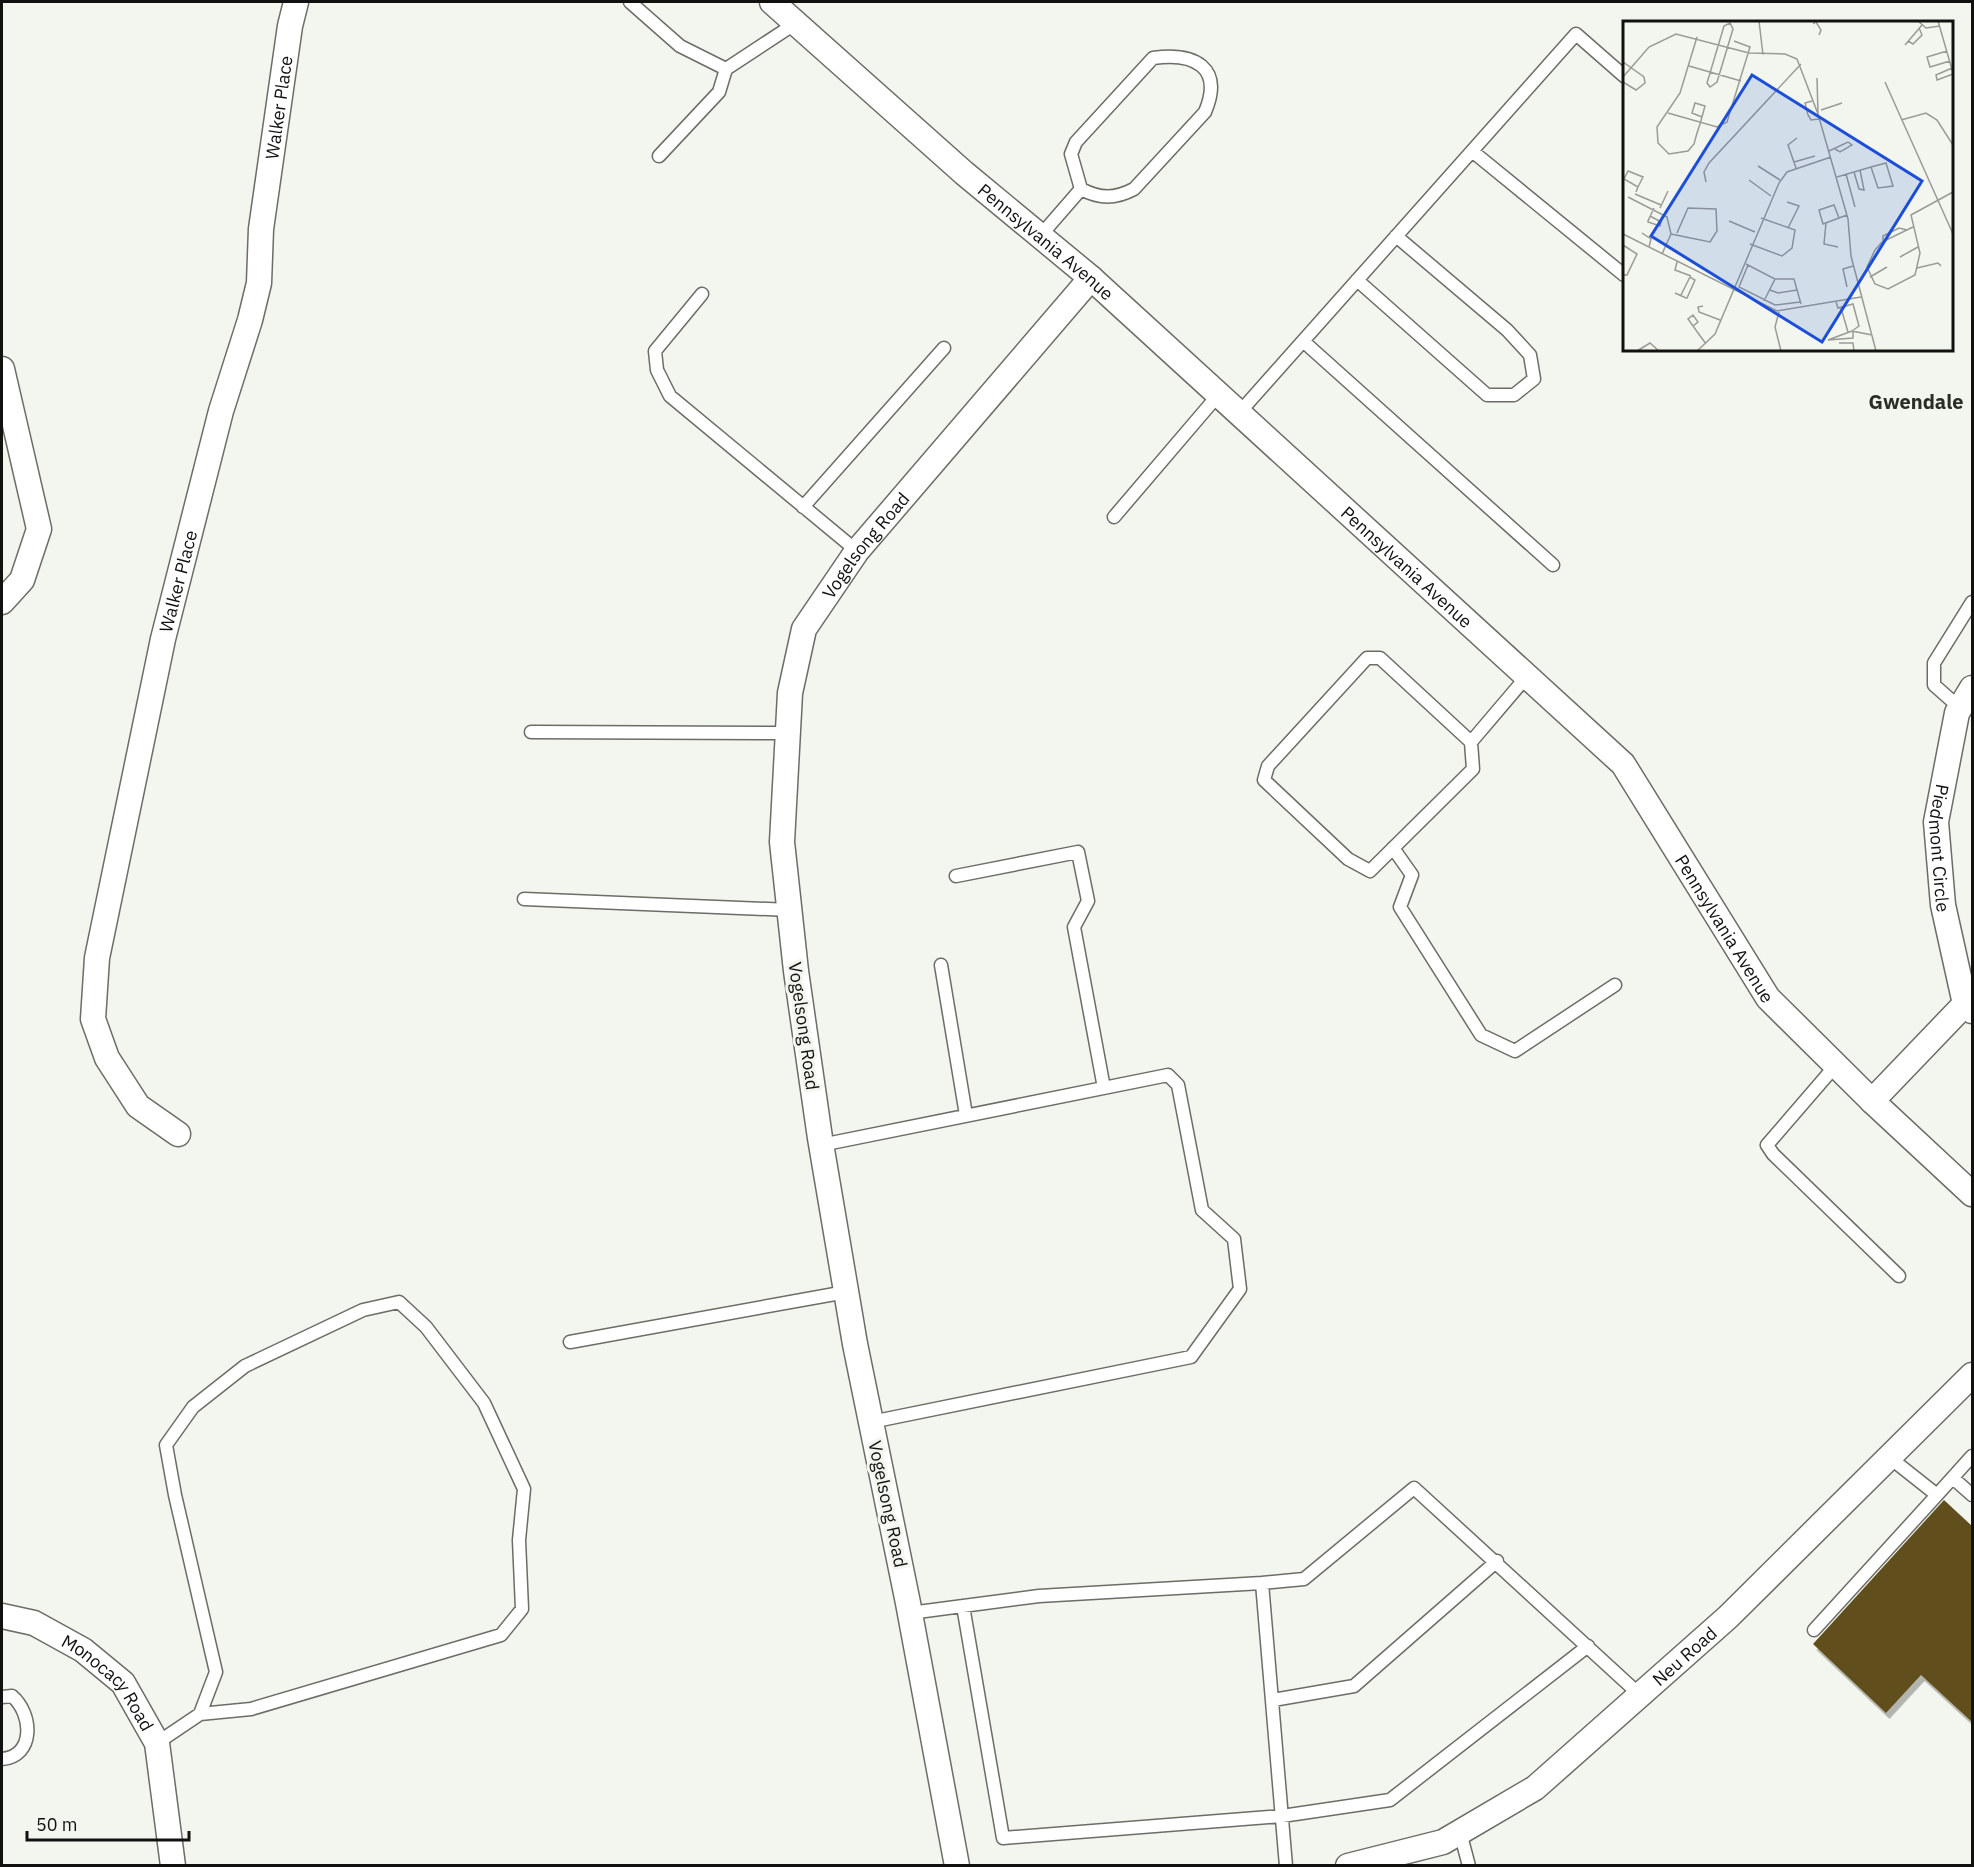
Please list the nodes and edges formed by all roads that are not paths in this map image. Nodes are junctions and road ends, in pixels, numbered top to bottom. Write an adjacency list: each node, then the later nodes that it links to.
1 (296, 2): 44 (street, Walker Place)
2 (630, 2): 5 (lane)
3 (772, 2): 4 (street, Pennsylvania Avenue)
4 (796, 23): 5 (lane); 10 (street, Pennsylvania Avenue)
5 (726, 69): 8 (lane)
6 (1623, 75): 7 (lane)
7 (1472, 151): 11 (lane); 12 (lane)
8 (659, 156)
9 (1081, 189): 9 (lane); 10 (lane)
10 (1041, 235): 13 (street, Pennsylvania Avenue)
11 (1396, 236): 14 (lane); 14 (lane)
12 (1623, 274)
13 (1091, 278): 19 (street, Pennsylvania Avenue); 23 (street, Vogelsong Road)
14 (1357, 280): 16 (lane)
15 (702, 294): 21 (lane)
16 (1303, 341): 20 (lane); 24 (lane)
17 (944, 348): 21 (lane)
18 (2, 369): 25 (street)
19 (1219, 394): 20 (street, Pennsylvania Avenue); 22 (lane)
20 (1239, 413): 27 (street, Pennsylvania Avenue)
21 (803, 507): 23 (lane)
22 (1114, 517)
23 (857, 551): 31 (street, Vogelsong Road)
24 (1553, 565)
25 (2, 602)
26 (1972, 602): 29 (lane)
27 (1528, 675): 32 (lane); 40 (street, Pennsylvania Avenue)
28 (1972, 688): 29 (street, Piedmont Circle)
29 (1960, 708): 39 (street, Piedmont Circle)
30 (531, 732): 31 (lane)
31 (787, 733): 36 (street, Vogelsong Road)
32 (1471, 742): 33 (lane); 33 (lane)
33 (1393, 848): 38 (lane)
34 (956, 876): 41 (lane)
35 (524, 899): 36 (lane)
36 (790, 910): 45 (street, Vogelsong Road)
37 (941, 965): 43 (lane)
38 (1614, 985)
39 (1969, 1007): 42 (street)
40 (1836, 1065): 42 (street, Pennsylvania Avenue); 47 (lane)
41 (1104, 1088): 43 (lane); 51 (lane)
42 (1872, 1101): 46 (street, Pennsylvania Avenue)
43 (966, 1115): 45 (lane)
44 (178, 1134)
45 (821, 1145): 48 (street, Vogelsong Road)
46 (1972, 1194)
47 (1899, 1276)
48 (846, 1292): 49 (lane); 51 (street, Vogelsong Road)
49 (570, 1342)
50 (1972, 1375): 53 (street, Neu Road)
51 (871, 1422): 60 (street, Vogelsong Road)
52 (1972, 1456): 54 (lane)
53 (1890, 1457): 56 (lane); 64 (street, Neu Road)
54 (1954, 1479): 55 (lane); 56 (lane)
55 (1972, 1495)
56 (1937, 1496): 62 (lane)
57 (1497, 1561): 58 (lane); 63 (lane); 66 (lane)
58 (1262, 1583): 59 (lane); 66 (lane)
59 (963, 1606): 60 (lane); 70 (lane)
60 (910, 1613): 73 (street, Vogelsong Road)
61 (2, 1616): 68 (street, Monocacy Road)
62 (1814, 1630)
63 (1588, 1646): 64 (lane); 70 (lane)
64 (1640, 1695): 71 (street, Neu Road)
65 (2, 1696): 69 (lane)
66 (1273, 1700): 70 (lane)
67 (201, 1714): 67 (lane); 68 (lane)
68 (157, 1743): 72 (street, Monocacy Road)
69 (2, 1759)
70 (1282, 1816): 74 (lane)
71 (1460, 1832): 75 (street, Neu Road); 76 (lane)
72 (173, 1866)
73 (957, 1866)
74 (1286, 1866)
75 (1348, 1866)
76 (1469, 1866)

